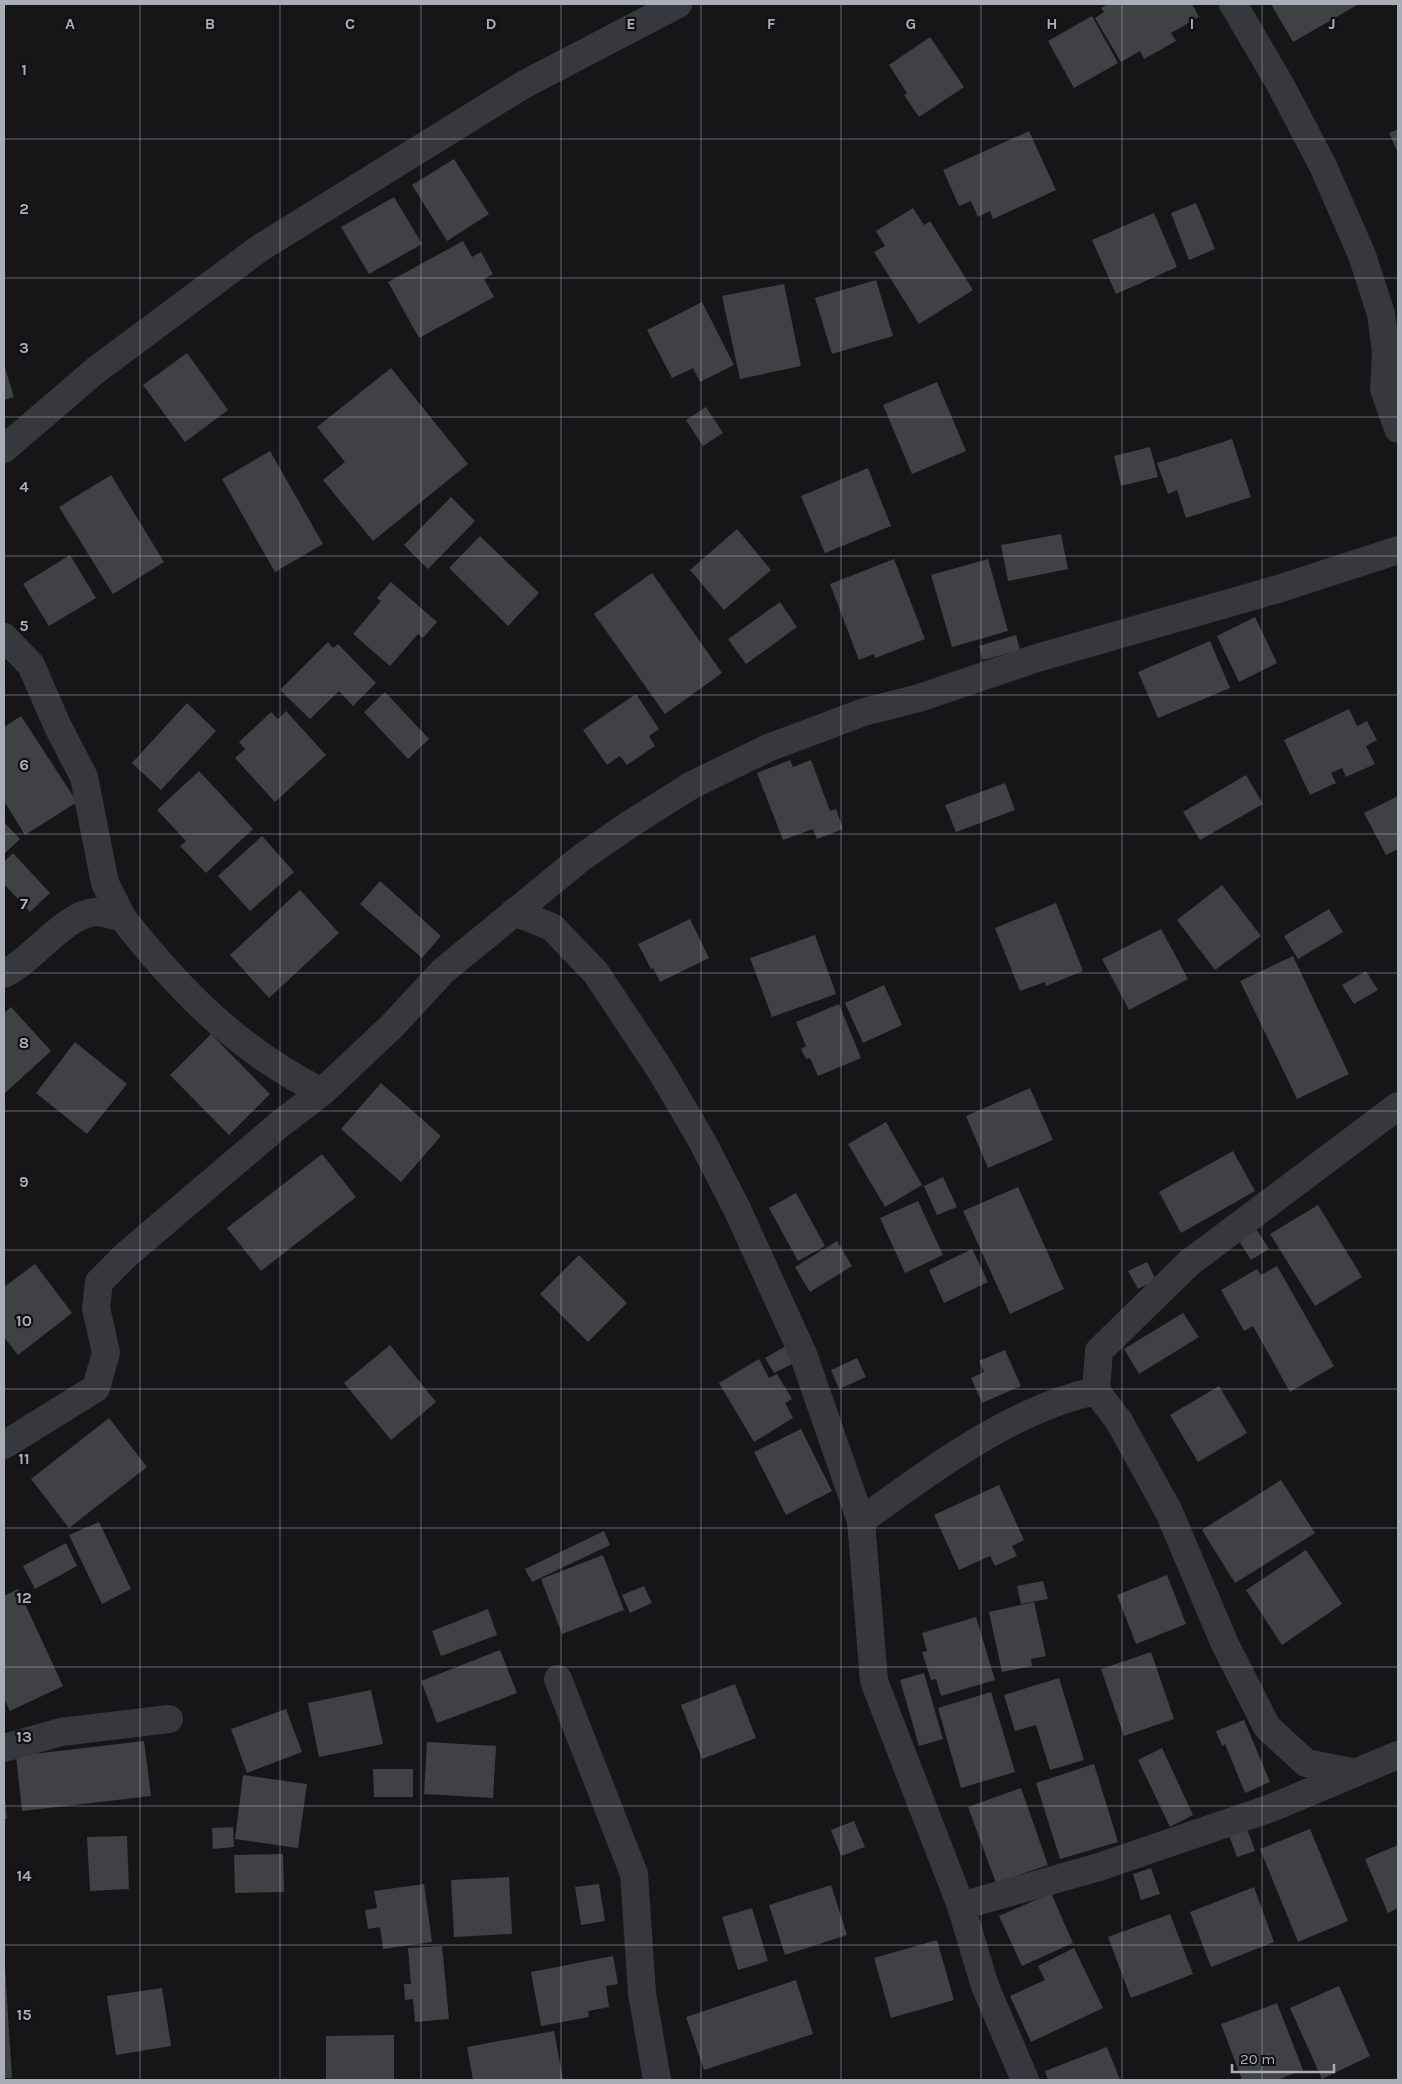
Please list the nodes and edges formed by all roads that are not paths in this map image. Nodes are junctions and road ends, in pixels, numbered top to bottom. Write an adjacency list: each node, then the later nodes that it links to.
1 (678, 4): 4 (street)
2 (1233, 4): 3 (street)
3 (1398, 429)
4 (4, 448)
5 (1398, 550): 7 (street)
6 (4, 637): 8 (street)
7 (514, 912): 10 (street); 14 (street)
8 (122, 917): 9 (street); 10 (street)
9 (4, 974)
10 (322, 1092): 13 (street)
11 (1398, 1106): 12 (street)
12 (1096, 1391): 14 (street); 19 (street)
13 (4, 1445)
14 (861, 1521): 20 (street)
15 (558, 1679): 21 (street)
16 (169, 1719): 17 (street)
17 (4, 1748)
18 (1398, 1755): 19 (street)
19 (1352, 1772): 20 (street)
20 (961, 1906): 22 (street)
21 (657, 2080)
22 (1025, 2080)

